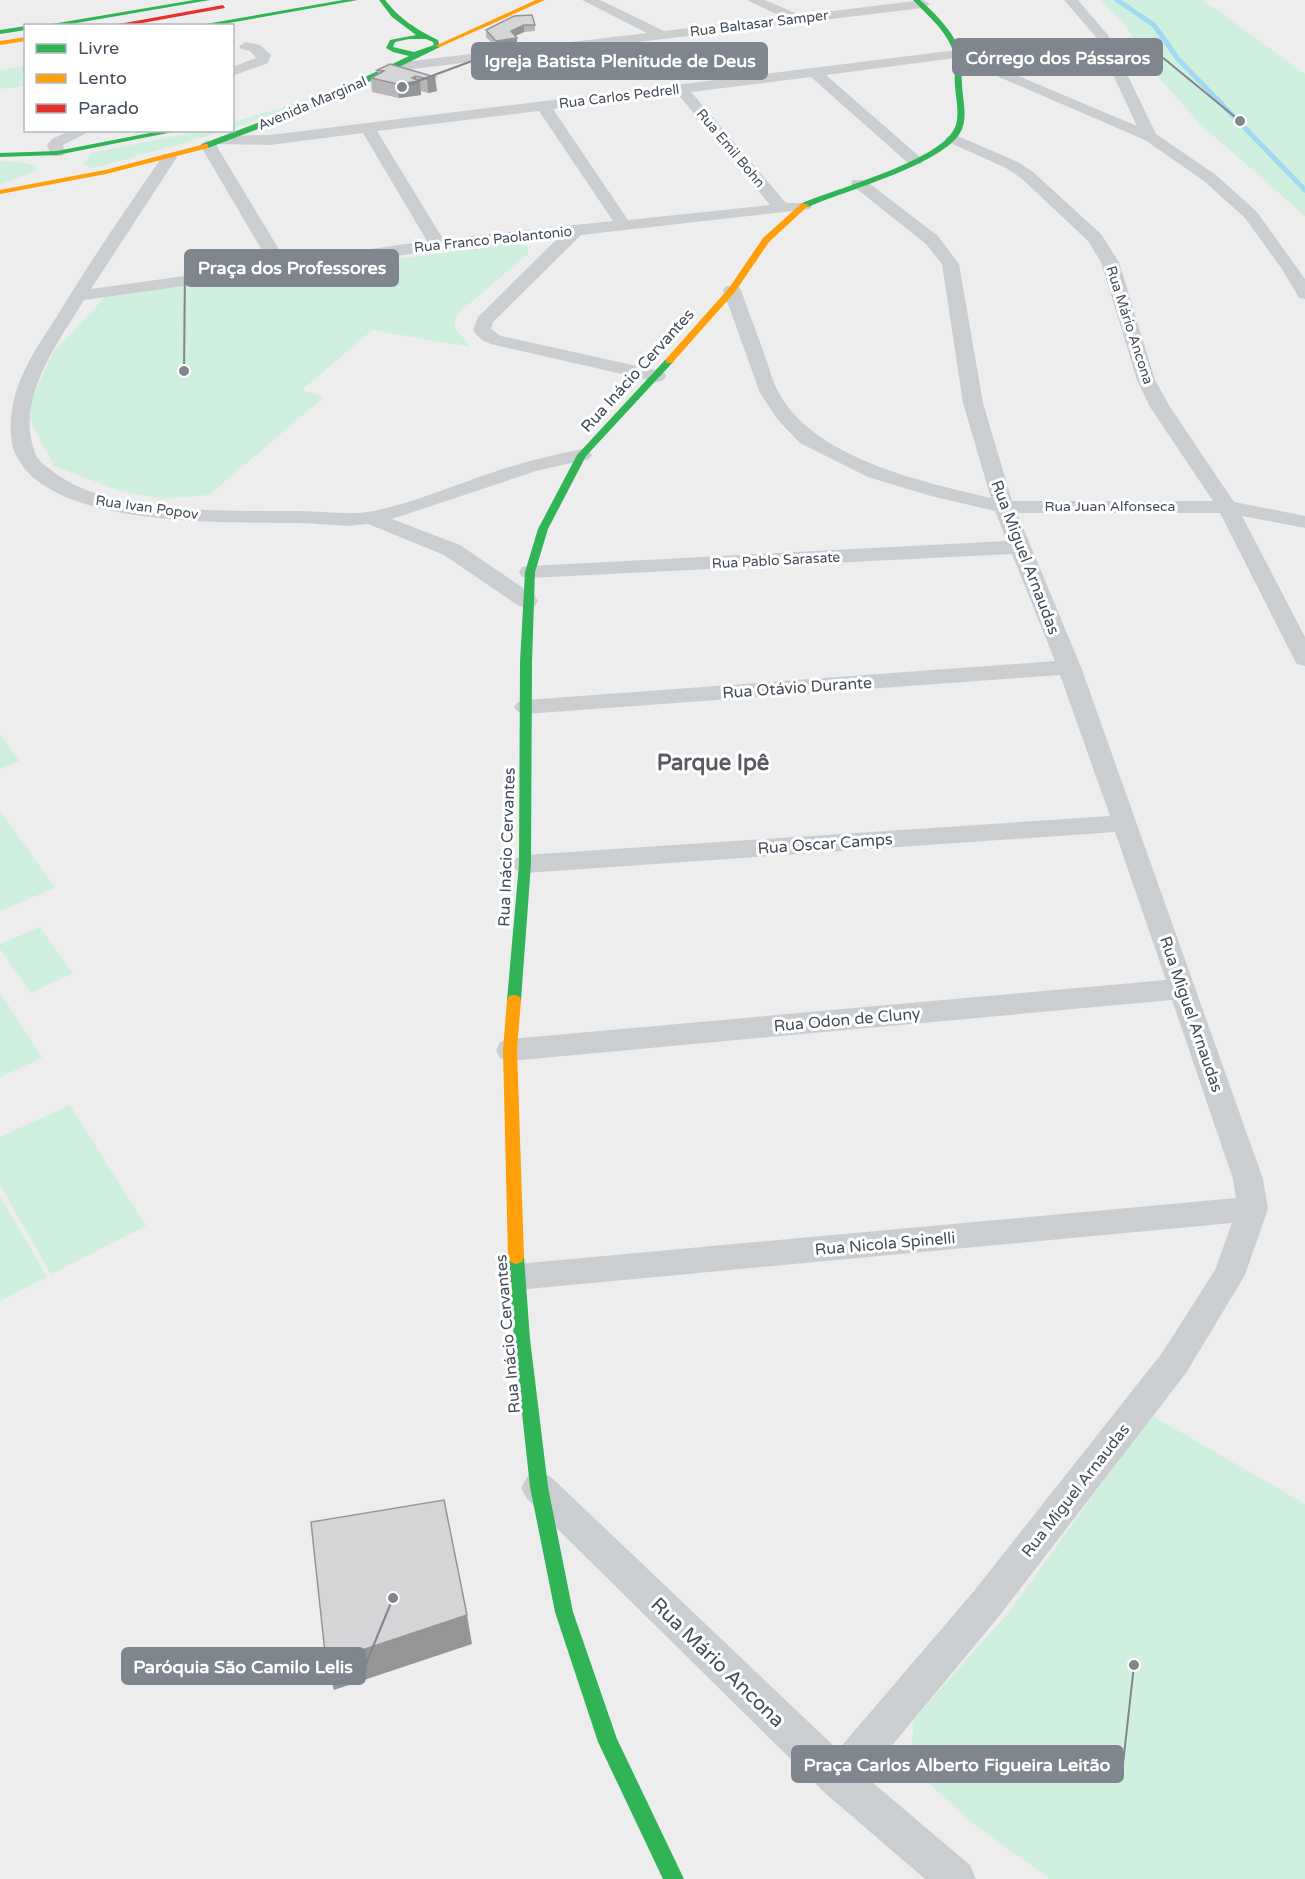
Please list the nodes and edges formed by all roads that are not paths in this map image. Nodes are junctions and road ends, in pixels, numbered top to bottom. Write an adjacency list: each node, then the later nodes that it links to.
1 (207, 0): 11 (main road)
2 (355, 0): 13 (main road)
3 (542, 0): 15 (main road)
4 (589, 0): 18 (street)
5 (754, 0): 10 (street)
6 (1071, 0): 39 (street)
7 (920, 2): 10 (street, Rua Baltasar Samper); 24 (main road)
8 (383, 3): 14 (main road); 21 (main road)
9 (238, 4): 12 (main road)
10 (798, 19): 18 (street, Rua Baltasar Samper)
11 (57, 24)
12 (123, 24)
13 (209, 24)
14 (406, 24): 15 (main road); 21 (main road)
15 (476, 27): 21 (main road)
16 (24, 28): 17 (main road)
17 (0, 32)
18 (662, 35): 26 (street, Rua Baltasar Samper)
19 (24, 39): 20 (main road)
20 (0, 43)
21 (427, 45): 26 (street, Rua Baltasar Samper); 27 (main road, Avenida Marginal)
22 (246, 46): 28 (street)
23 (24, 51): 25 (main road)
24 (957, 54): 29 (street, Rua Carlos Pedrell); 39 (street); 40 (main road)
25 (0, 55)
26 (453, 60): 27 (street, Rua Baltasar Samper)
27 (395, 67): 34 (main road, Avenida Marginal)
28 (234, 71)
29 (813, 71): 32 (street, Rua Carlos Pedrell); 45 (street)
30 (344, 75): 31 (main road, Avenida Marginal)
31 (315, 89)
32 (681, 89): 33 (street, Rua Carlos Pedrell); 51 (street, Rua Emil Bohn)
33 (543, 105): 35 (street, Rua Carlos Pedrell); 52 (street)
34 (268, 122): 38 (street, Rua Carlos Pedrell); 41 (main road, Avenida Marginal)
35 (368, 128): 38 (street, Rua Carlos Pedrell); 54 (street)
36 (80, 132): 42 (street)
37 (169, 132): 42 (main road)
38 (317, 134): 41 (street, Rua Carlos Pedrell)
39 (1150, 137): 57 (street)
40 (953, 139): 45 (main road, Rua Inácio Cervantes); 62 (street, Rua Mário Ancona)
41 (214, 143): 44 (main road, Avenida Marginal); 55 (street)
42 (57, 153): 43 (main road); 46 (main road)
43 (0, 155)
44 (169, 157): 46 (main road, Avenida Marginal); 58 (street, Rua Ivan Popov)
45 (915, 161): 47 (main road, Rua Inácio Cervantes)
46 (61, 181): 48 (main road, Avenida Marginal); 49 (main road, Avenida Marginal)
47 (859, 183): 50 (main road, Rua Inácio Cervantes); 61 (street, Rua Miguel Arnaudas)
48 (0, 192)
49 (17, 204)
50 (804, 206): 51 (street, Rua Franco Paolantonio); 56 (main road, Rua Inácio Cervantes)
51 (781, 208): 52 (street, Rua Franco Paolantonio)
52 (623, 224): 53 (street, Rua Franco Paolantonio)
53 (576, 230): 54 (street, Rua Franco Paolantonio); 59 (street)
54 (438, 244): 55 (street, Rua Franco Paolantonio)
55 (282, 267): 58 (street, Rua Franco Paolantonio)
56 (732, 290): 59 (main road, Rua Inácio Cervantes); 61 (street, Rua Juan Alfonseca)
57 (1305, 294)
58 (77, 296): 63 (street, Rua Ivan Popov)
59 (657, 376): 60 (main road, Rua Inácio Cervantes)
60 (582, 455): 63 (street, Rua Ivan Popov); 66 (main road, Rua Inácio Cervantes)
61 (1004, 507): 62 (street, Rua Juan Alfonseca); 65 (street, Rua Miguel Arnaudas)
62 (1227, 507): 64 (street, Rua Juan Alfonseca); 68 (street, Rua Mário Ancona)
63 (371, 518): 67 (street, Rua Ivan Popov)
64 (1305, 522)
65 (1022, 547): 66 (street, Rua Pablo Sarasate); 69 (street, Rua Miguel Arnaudas)
66 (530, 572): 67 (main road, Rua Inácio Cervantes)
67 (527, 601): 70 (main road, Rua Inácio Cervantes)
68 (1305, 659)
69 (1069, 668): 70 (street, Rua Otávio Durante); 71 (street, Rua Miguel Arnaudas)
70 (526, 707): 72 (main road, Rua Inácio Cervantes)
71 (1125, 823): 72 (street, Rua Oscar Camps); 73 (street, Rua Miguel Arnaudas)
72 (525, 864): 74 (main road, Rua Inácio Cervantes)
73 (1183, 989): 74 (street, Rua Odon de Cluny); 75 (street, Rua Miguel Arnaudas)
74 (510, 1050): 76 (main road, Rua Inácio Cervantes)
75 (1253, 1209): 76 (street, Rua Nicola Spinelli); 78 (street, Rua Miguel Arnaudas)
76 (517, 1277): 77 (main road, Rua Inácio Cervantes)
77 (539, 1487): 78 (street, Rua Mário Ancona); 79 (main road, Rua Inácio Cervantes)
78 (839, 1779): 80 (street, Rua Mário Ancona)
79 (674, 1879)
80 (956, 1879)

